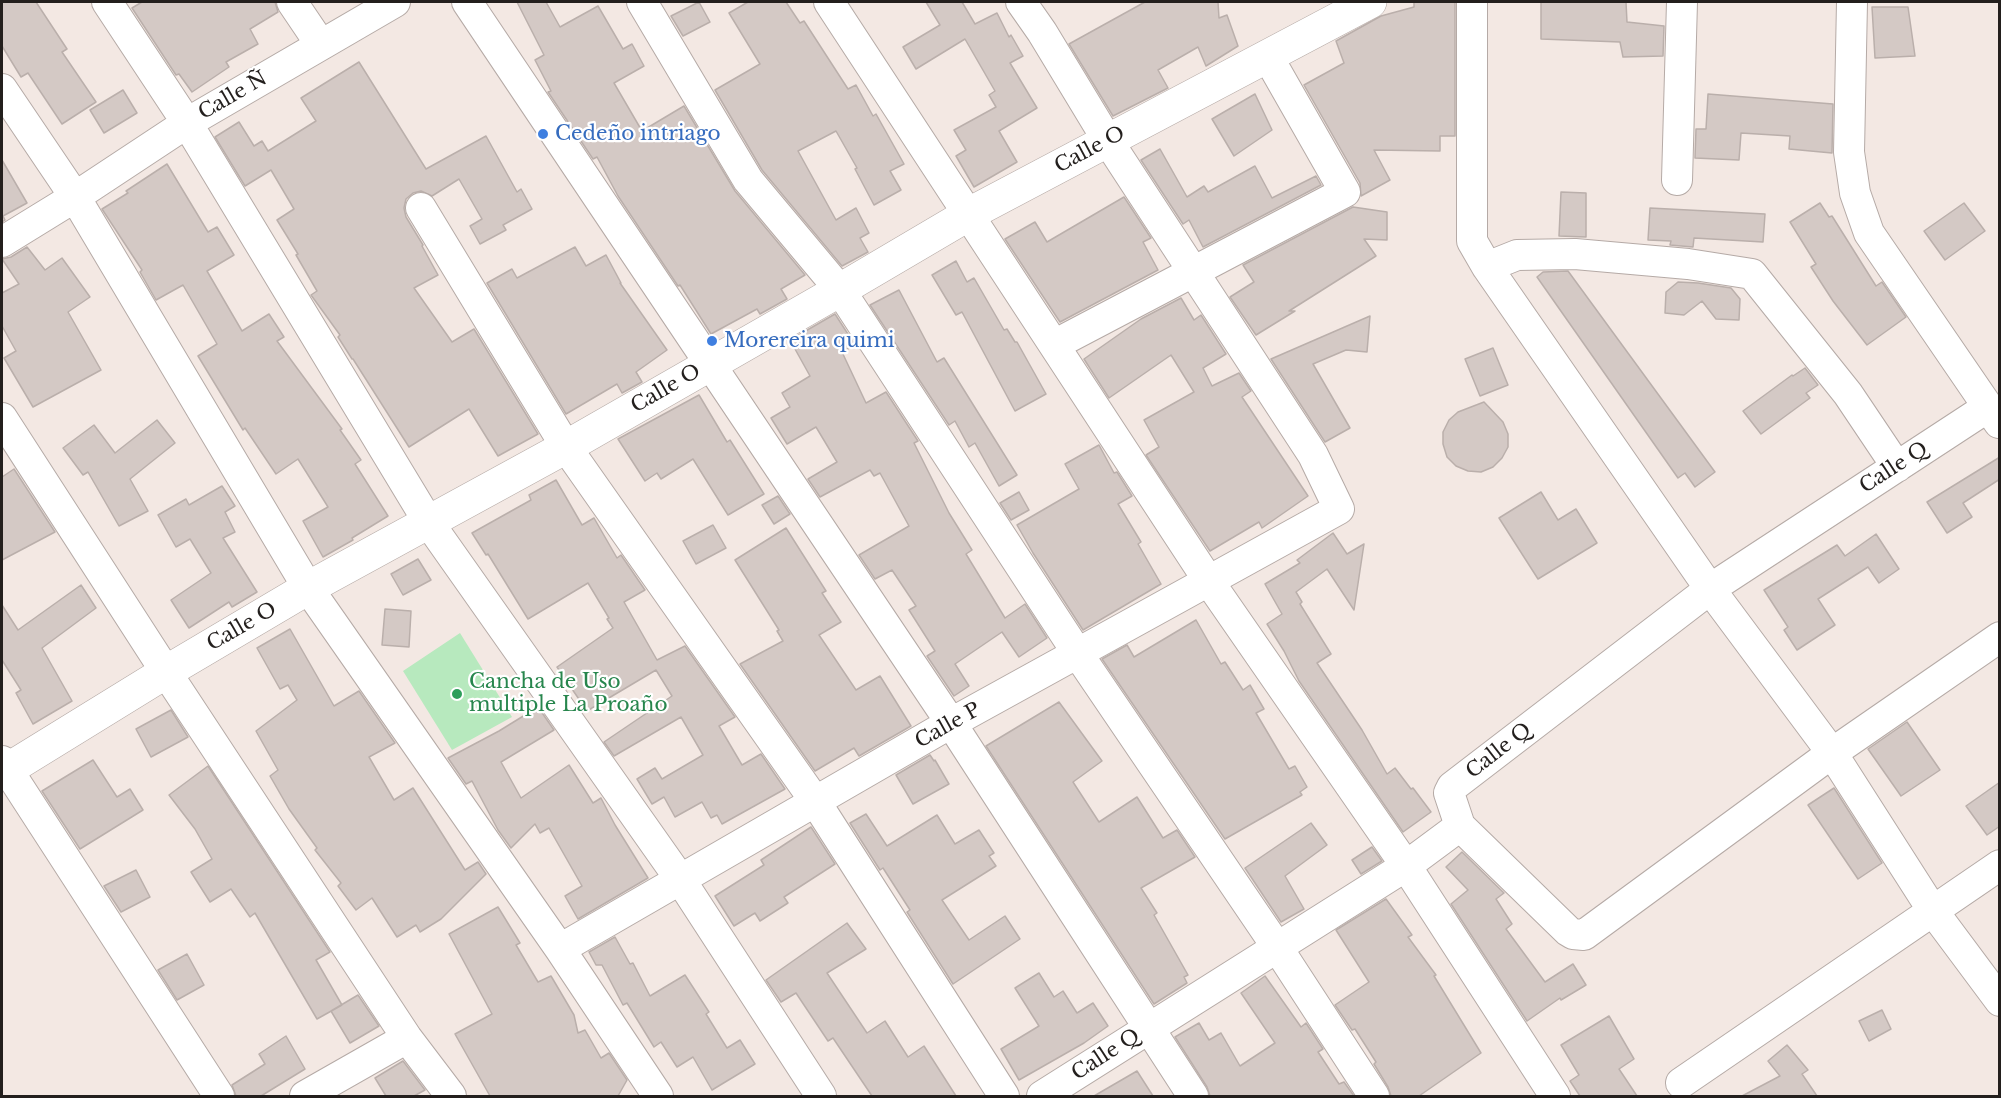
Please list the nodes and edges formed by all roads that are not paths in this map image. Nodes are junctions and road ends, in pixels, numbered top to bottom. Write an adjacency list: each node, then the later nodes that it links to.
1 (107, 2): 17 (street)
2 (292, 2): 14 (street)
3 (395, 2): 14 (street, Calle Ñ)
4 (467, 2): 28 (street)
5 (642, 2): 26 (street)
6 (829, 2): 22 (street)
7 (1021, 2): 13 (street)
8 (1045, 2): 13 (street)
9 (1370, 2): 15 (street, Calle O)
10 (1472, 2): 24 (street)
11 (1682, 2): 19 (street)
12 (1852, 2): 29 (street)
13 (1042, 32): 18 (street)
14 (321, 45): 17 (street, Calle Ñ)
15 (1268, 57): 18 (street, Calle O); 25 (street)
16 (2, 89): 20 (street)
17 (187, 123): 20 (street, Calle Ñ); 34 (street)
18 (1108, 141): 22 (street, Calle O); 25 (street)
19 (1677, 180)
20 (75, 198): 23 (street, Calle Ñ); 36 (street)
21 (420, 208): 31 (street)
22 (969, 214): 26 (street, Calle O); 27 (street)
23 (2, 242)
24 (1487, 267): 33 (street); 37 (street)
25 (1194, 272): 27 (street); 35 (street, Calle P)
26 (840, 290): 28 (street, Calle O); 39 (street)
27 (1054, 345): 35 (street)
28 (709, 364): 31 (street, Calle O); 41 (street)
29 (1994, 415): 33 (street, Calle Q)
30 (2, 418): 32 (street)
31 (566, 447): 34 (street, Calle O); 44 (street)
32 (11, 454): 40 (street)
33 (1896, 466): 37 (street, Calle Q)
34 (429, 523): 36 (street, Calle O); 48 (street)
35 (1208, 580): 39 (street, Calle P); 47 (street)
36 (308, 588): 40 (street, Calle O); 51 (street)
37 (1710, 588): 42 (street); 45 (street, Calle Q)
38 (2000, 637): 42 (street)
39 (1078, 654): 41 (street, Calle P); 50 (street)
40 (166, 672): 43 (street, Calle O); 54 (street)
41 (951, 723): 44 (street, Calle P); 53 (street)
42 (1832, 753): 45 (street); 49 (street)
43 (3, 767): 56 (street)
44 (815, 801): 48 (street, Calle P); 61 (street)
45 (1460, 826): 47 (street, Calle Q)
46 (2000, 865): 49 (street)
47 (1406, 866): 50 (street, Calle Q); 65 (street)
48 (680, 879): 51 (street, Calle P); 60 (street)
49 (1933, 911): 52 (street); 55 (street)
50 (1277, 947): 53 (street, Calle Q); 64 (street)
51 (560, 949): 59 (street)
52 (2000, 1001)
53 (1148, 1028): 62 (street, Calle Q); 63 (street)
54 (407, 1038): 57 (street); 58 (street)
55 (1681, 1083)
56 (219, 1096)
57 (304, 1096)
58 (451, 1096)
59 (658, 1096)
60 (821, 1096)
61 (1004, 1096)
62 (1042, 1096)
63 (1193, 1096)
64 (1374, 1096)
65 (1555, 1096)

